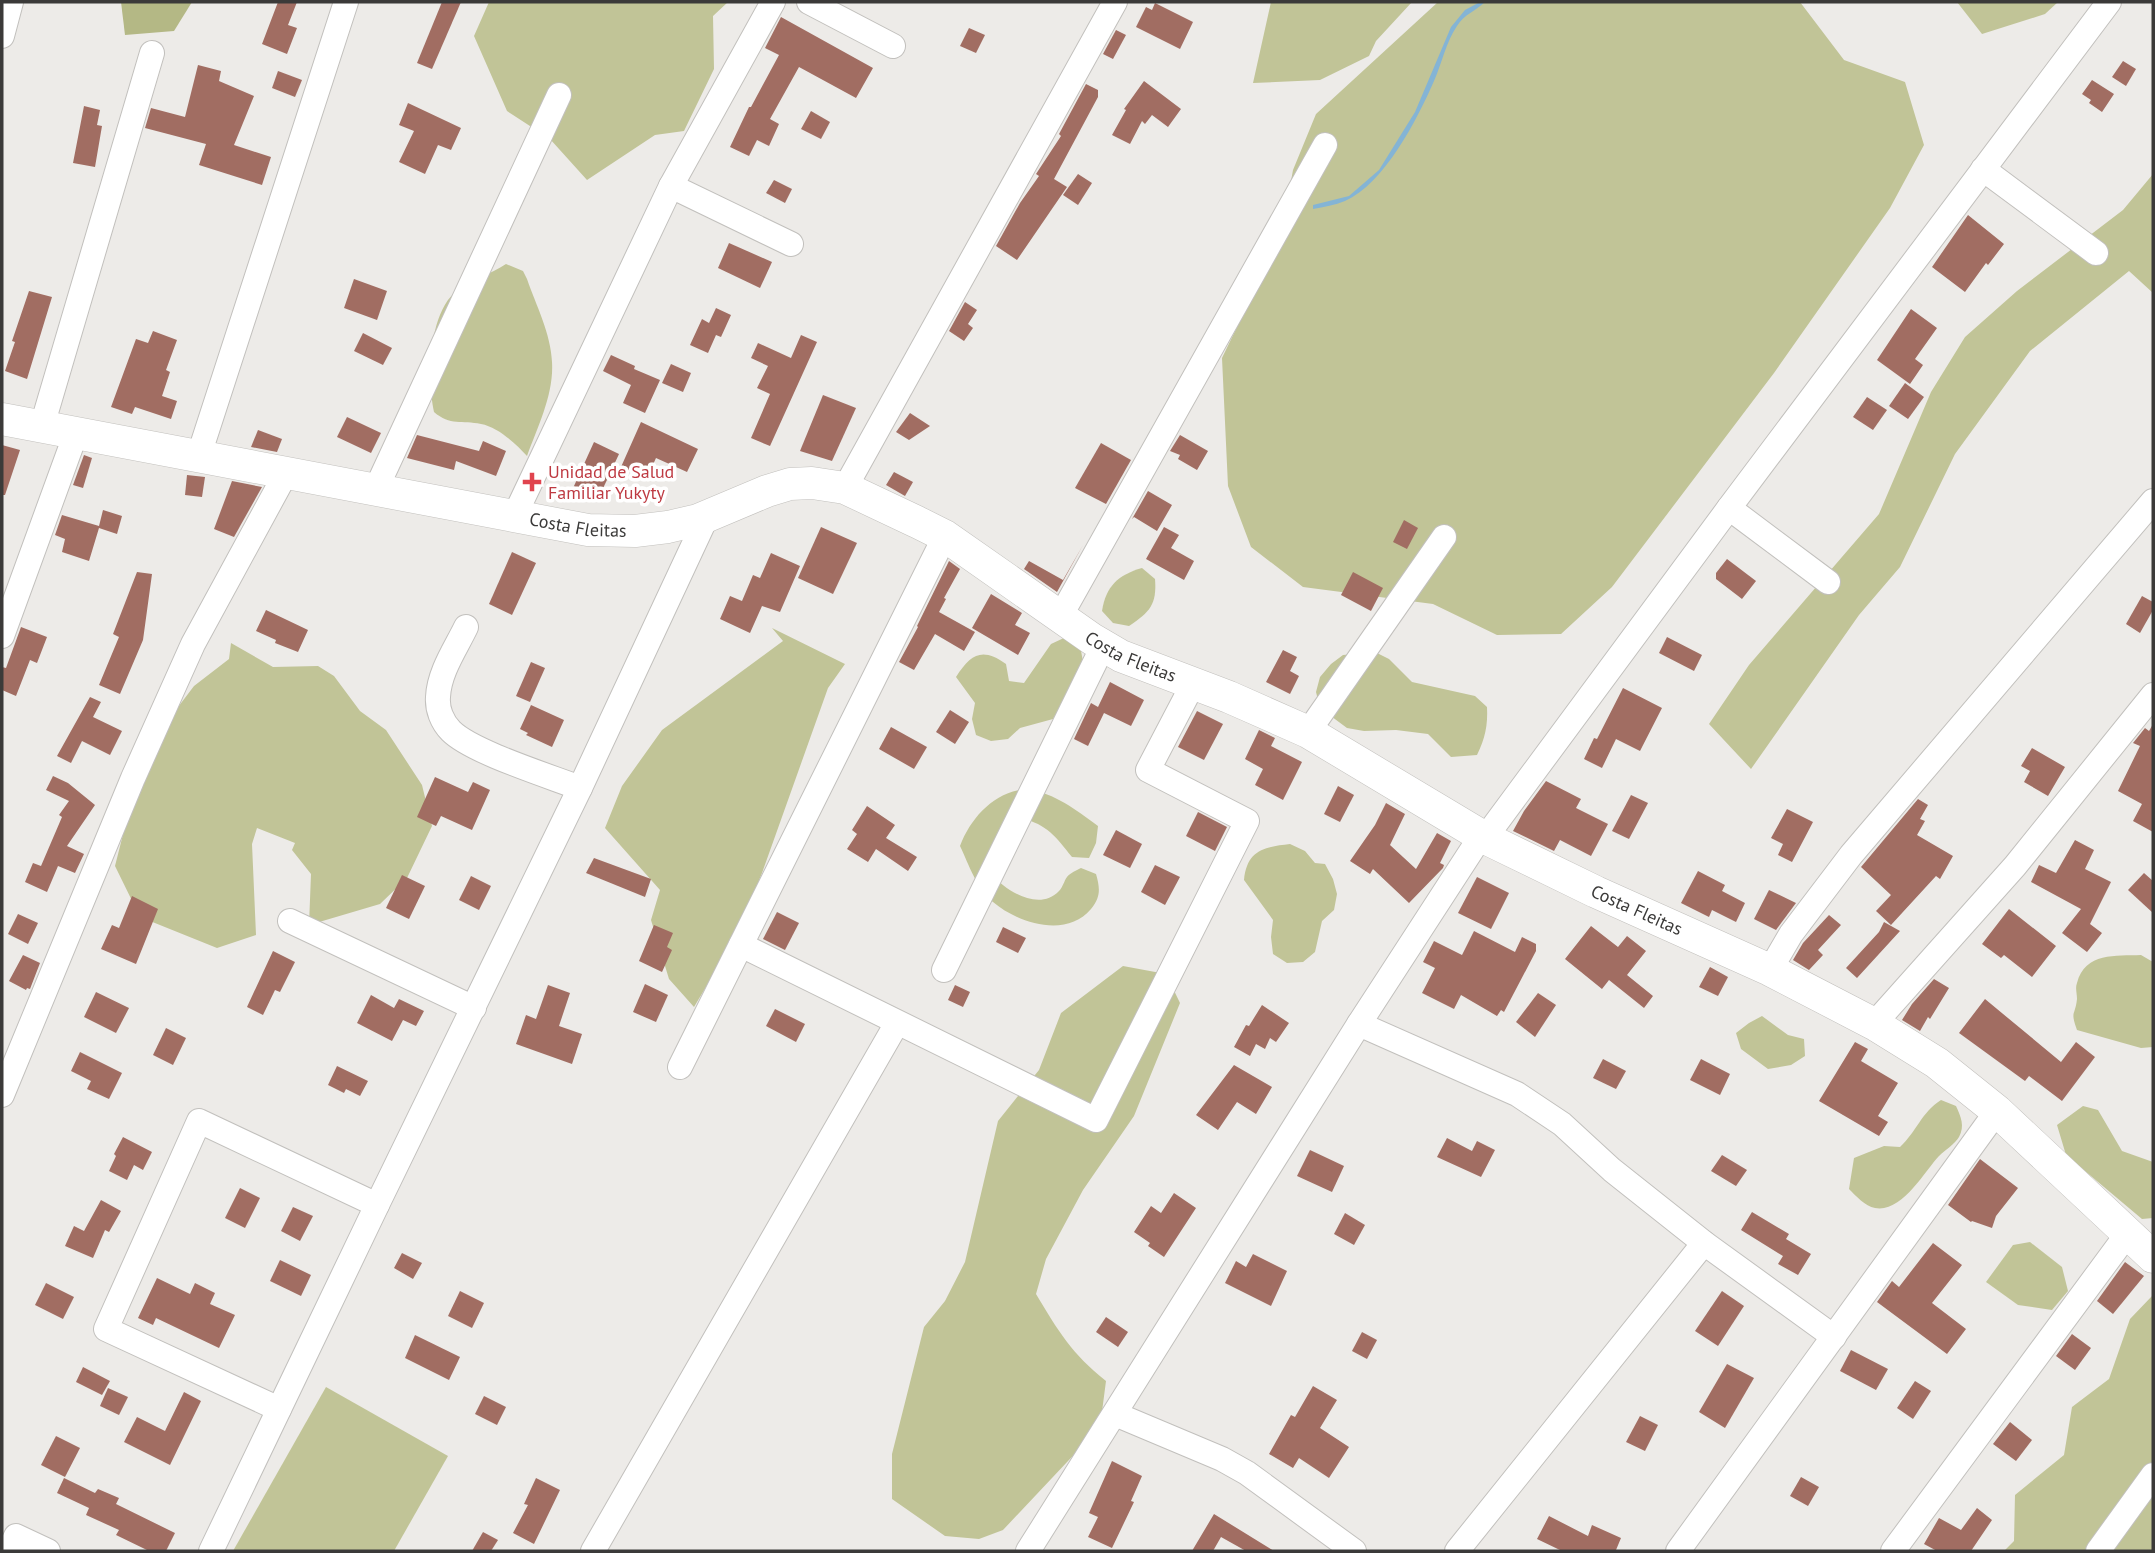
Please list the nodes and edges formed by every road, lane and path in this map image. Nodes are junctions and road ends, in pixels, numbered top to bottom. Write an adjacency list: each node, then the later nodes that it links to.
1 (11, 2): 7 (street)
2 (346, 2): 19 (street)
3 (773, 2): 13 (street)
4 (809, 2): 8 (street)
5 (1115, 2): 21 (street)
6 (2109, 2): 12 (street)
7 (2, 36)
8 (893, 46)
9 (152, 53): 17 (street)
10 (559, 95): 22 (street)
11 (1325, 145): 30 (street)
12 (1983, 169): 15 (street); 24 (street)
13 (671, 186): 14 (street); 26 (street)
14 (791, 244)
15 (2096, 253)
16 (2, 419): 17 (main road, Costa Fleitas)
17 (42, 426): 18 (main road, Costa Fleitas)
18 (76, 433): 19 (main road, Costa Fleitas); 32 (street)
19 (199, 455): 20 (main road, Costa Fleitas)
20 (286, 473): 22 (main road, Costa Fleitas); 48 (street)
21 (845, 488): 25 (main road, Costa Fleitas); 27 (main road, Costa Fleitas)
22 (376, 489): 26 (main road, Costa Fleitas)
23 (2153, 500): 42 (street)
24 (1729, 508): 29 (street); 38 (street)
25 (707, 516): 26 (main road, Costa Fleitas); 37 (street)
26 (514, 517)
27 (945, 536): 30 (main road, Costa Fleitas); 40 (street)
28 (1444, 537): 36 (street)
29 (1828, 582)
30 (1060, 617): 33 (main road, Costa Fleitas)
31 (466, 627): 37 (street)
32 (2, 636)
33 (1103, 646): 34 (main road, Costa Fleitas); 41 (street)
34 (1193, 684): 36 (main road, Costa Fleitas); 44 (street)
35 (2153, 695): 46 (street)
36 (1308, 732): 38 (main road, Costa Fleitas)
37 (580, 788): 43 (street)
38 (1483, 837): 42 (main road, Costa Fleitas); 45 (street)
39 (290, 921): 43 (street)
40 (741, 945): 44 (street); 47 (street)
41 (944, 970)
42 (1769, 970): 46 (main road, Costa Fleitas)
43 (474, 1007): 50 (street)
44 (897, 1023): 61 (street)
45 (1359, 1024): 52 (street); 56 (street)
46 (1874, 1024): 49 (main road, Costa Fleitas)
47 (680, 1067)
48 (2, 1095)
49 (1997, 1111): 51 (main road, Costa Fleitas); 54 (street)
50 (377, 1205): 55 (street); 55 (street)
51 (2128, 1233): 53 (main road, Costa Fleitas); 66 (street)
52 (1704, 1243): 54 (street); 64 (street)
53 (2153, 1257)
54 (1834, 1337): 65 (street)
55 (279, 1409): 60 (street)
56 (1115, 1414): 62 (street); 63 (street)
57 (2153, 1475): 67 (street)
58 (9, 1551): 59 (street)
59 (48, 1551)
60 (212, 1551)
61 (593, 1551)
62 (1028, 1551)
63 (1354, 1551)
64 (1457, 1551)
65 (1678, 1551)
66 (1893, 1551)
67 (2098, 1551)

